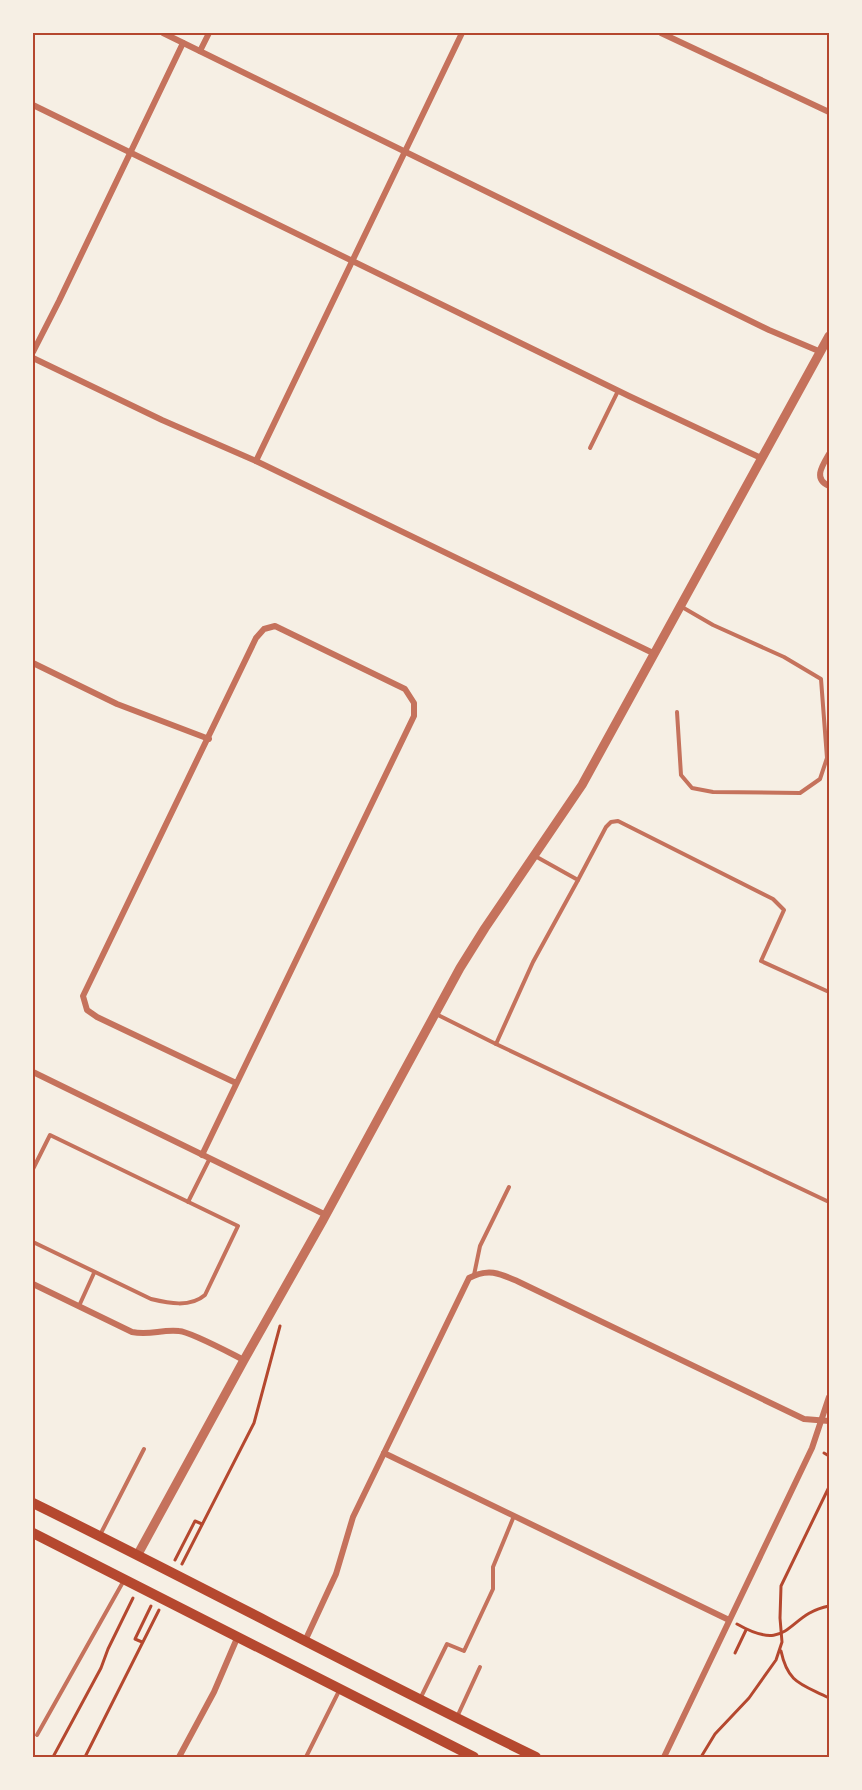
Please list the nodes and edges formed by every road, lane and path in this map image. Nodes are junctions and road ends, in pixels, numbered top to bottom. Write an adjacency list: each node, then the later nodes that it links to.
1 (163, 33): 5 (street)
2 (209, 33): 6 (street)
3 (462, 33): 9 (street)
4 (661, 33): 8 (street)
5 (183, 43): 6 (street); 10 (street)
6 (200, 51): 9 (street)
7 (33, 105): 10 (street)
8 (829, 112)
9 (405, 152): 11 (street); 14 (street)
10 (131, 153): 11 (street); 13 (street)
11 (354, 261): 16 (street); 20 (street)
12 (829, 336): 14 (street)
13 (33, 352)
14 (821, 352): 19 (street)
15 (33, 358): 20 (street)
16 (618, 391): 17 (lane); 19 (street)
17 (590, 448)
18 (829, 454): 21 (street)
19 (761, 458): 22 (street)
20 (256, 461): 23 (street)
21 (829, 486)
22 (681, 606): 23 (street); 25 (lane)
23 (655, 654): 27 (street)
24 (33, 663): 26 (street)
25 (677, 712)
26 (208, 739): 33 (street); 33 (street)
27 (535, 856): 28 (lane); 30 (street)
28 (578, 880): 29 (lane); 31 (lane)
29 (829, 992)
30 (435, 1014): 31 (lane); 40 (street)
31 (496, 1044): 39 (lane)
32 (33, 1072): 34 (street)
33 (236, 1083): 34 (street)
34 (202, 1155): 35 (street)
35 (210, 1158): 38 (lane); 40 (street)
36 (33, 1169): 38 (lane)
37 (509, 1187): 43 (lane)
38 (188, 1202): 42 (lane)
39 (829, 1202)
40 (326, 1215): 47 (street)
41 (33, 1242): 42 (lane)
42 (94, 1273): 45 (lane)
43 (477, 1274): 49 (street); 52 (street)
44 (33, 1284): 45 (street)
45 (78, 1306): 47 (street)
46 (280, 1326): 58 (path)
47 (244, 1360): 62 (street)
48 (829, 1397): 49 (street)
49 (821, 1420): 50 (street); 68 (street)
50 (829, 1421)
51 (144, 1449): 60 (lane)
52 (384, 1453): 57 (street); 74 (street)
53 (824, 1453): 54 (path)
54 (829, 1456)
55 (829, 1487): 71 (path)
56 (33, 1503): 60 (main road)
57 (514, 1516): 68 (street); 80 (lane)
58 (202, 1524): 61 (path); 63 (path)
59 (33, 1533): 64 (main road)
60 (100, 1536): 62 (main road)
61 (189, 1548)
62 (138, 1554): 74 (main road)
63 (175, 1560)
64 (124, 1579): 72 (main road); 82 (lane)
65 (134, 1595): 84 (path)
66 (152, 1605): 73 (path)
67 (829, 1606): 71 (path)
68 (729, 1620): 70 (path); 90 (street)
69 (150, 1627): 73 (path)
70 (746, 1630): 71 (path); 76 (path)
71 (782, 1634): 75 (path)
72 (238, 1635): 78 (main road); 86 (street)
73 (142, 1642): 85 (path)
74 (305, 1642): 80 (main road)
75 (781, 1649): 79 (path); 91 (path)
76 (735, 1653)
77 (480, 1667): 81 (lane)
78 (339, 1689): 87 (lane); 88 (main road)
79 (829, 1698)
80 (420, 1700): 81 (main road)
81 (456, 1717): 83 (main road)
82 (37, 1735)
83 (520, 1753): 89 (main road)
84 (53, 1757)
85 (85, 1757)
86 (179, 1757)
87 (306, 1757)
88 (474, 1757)
89 (536, 1757)
90 (664, 1757)
91 (701, 1757)

